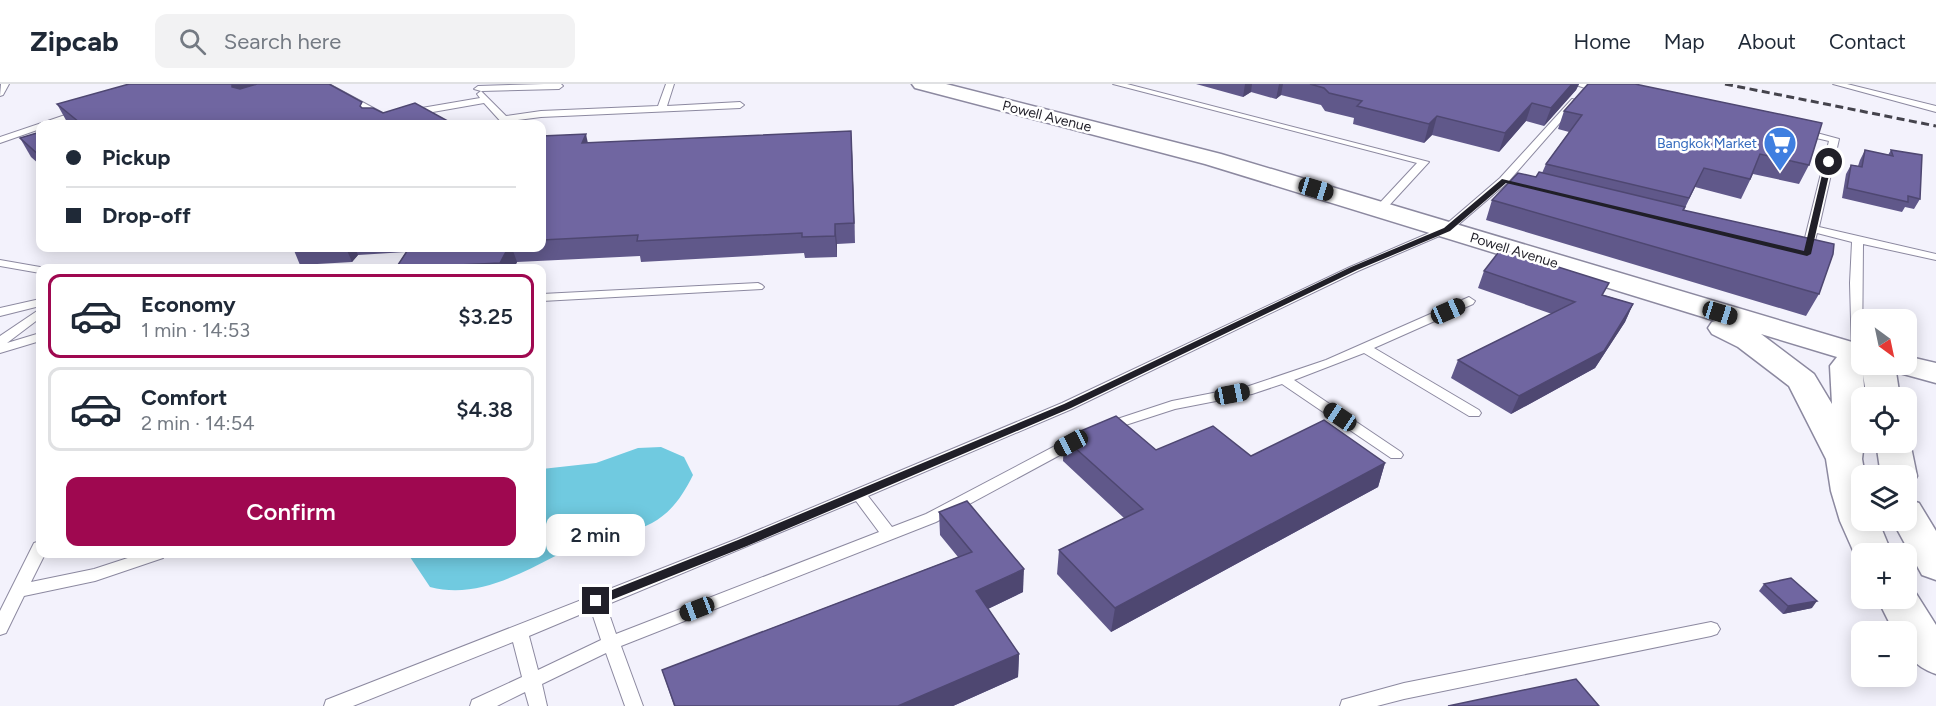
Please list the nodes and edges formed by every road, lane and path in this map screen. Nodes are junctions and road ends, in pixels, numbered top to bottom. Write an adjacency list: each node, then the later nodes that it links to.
1 (5, 84): 11 (lane)
2 (323, 84): 17 (lane)
3 (670, 84): 14 (lane)
4 (922, 84): 27 (main road, Powell Avenue)
5 (1117, 84): 27 (lane)
6 (1837, 84): 16 (lane)
7 (1583, 85): 10 (lane); 25 (lane)
8 (559, 86): 9 (lane)
9 (477, 87): 12 (lane)
10 (1600, 89)
11 (0, 93)
12 (484, 100): 17 (lane); 20 (lane)
13 (740, 105): 14 (lane)
14 (662, 108): 21 (lane)
15 (94, 109): 18 (lane)
16 (1936, 109)
17 (390, 119): 19 (lane)
18 (59, 120)
19 (387, 120)
20 (504, 120)
21 (515, 120)
22 (36, 127): 24 (lane)
23 (1787, 129): 29 (lane)
24 (0, 140)
25 (1504, 180): 26 (lane); 28 (lane)
26 (1516, 183)
27 (1380, 209): 28 (main road, Powell Avenue)
28 (1447, 229): 35 (main road, Powell Avenue); 55 (lane)
29 (1813, 230): 30 (lane); 31 (lane)
30 (1858, 240): 32 (lane); 40 (lane)
31 (1795, 251)
32 (1936, 257)
33 (0, 263): 34 (lane)
34 (36, 269)
35 (1629, 285): 47 (main road, Powell Avenue); 54 (main road)
36 (758, 287): 37 (lane)
37 (546, 298)
38 (1469, 302): 45 (lane)
39 (36, 304): 41 (lane)
40 (1858, 309)
41 (0, 312)
42 (36, 316): 44 (lane)
43 (36, 339): 46 (lane)
44 (0, 342)
45 (1364, 348): 51 (lane); 52 (lane)
46 (0, 350)
47 (1851, 354)
48 (1851, 364): 54 (main road)
49 (1917, 368): 50 (main road)
50 (1936, 373)
51 (1283, 379): 53 (lane); 57 (lane)
52 (1474, 413)
53 (1396, 455)
54 (1844, 459): 58 (main road)
55 (858, 493): 57 (lane); 63 (lane)
56 (1917, 530): 61 (main road)
57 (889, 534): 68 (lane)
58 (1869, 543)
59 (36, 555): 62 (lane)
60 (145, 558): 62 (lane)
61 (1935, 559)
62 (18, 591): 65 (lane)
63 (596, 601): 67 (lane); 68 (lane)
64 (1903, 609): 69 (main road)
65 (0, 628)
66 (1711, 628): 75 (lane)
67 (519, 632): 70 (lane); 71 (lane)
68 (611, 643): 70 (lane); 74 (lane)
69 (1936, 656)
70 (531, 681): 72 (lane); 73 (lane)
71 (333, 706)
72 (478, 706)
73 (538, 706)
74 (634, 706)
75 (1349, 706)

